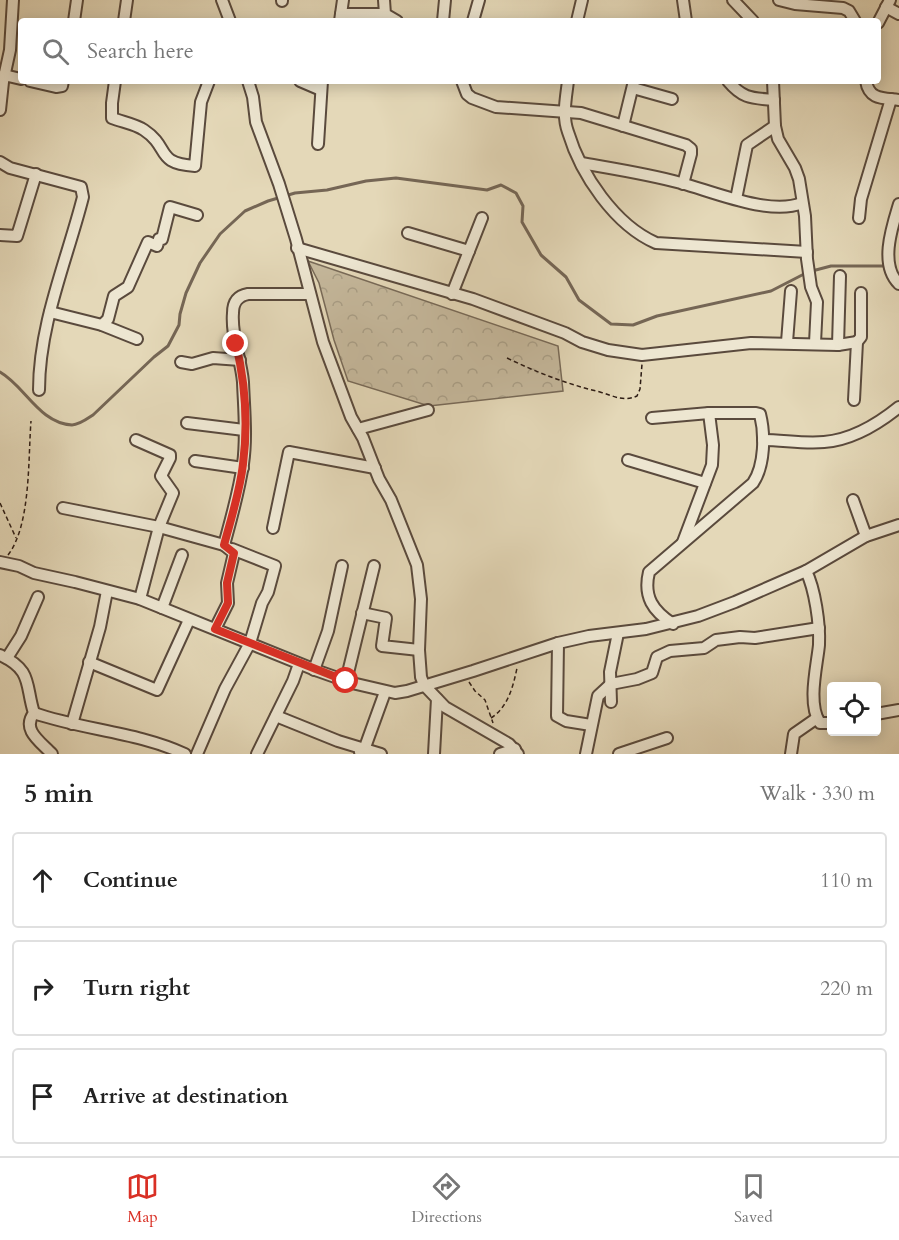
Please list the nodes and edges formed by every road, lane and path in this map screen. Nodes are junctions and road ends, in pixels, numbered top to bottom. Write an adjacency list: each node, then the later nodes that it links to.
1 (13, 0): 28 (street)
2 (77, 0): 17 (street)
3 (127, 0): 18 (street)
4 (222, 0): 19 (street)
5 (343, 0): 16 (street)
6 (384, 0): 14 (street)
7 (445, 0): 21 (street)
8 (479, 0): 22 (street)
9 (582, 0): 23 (street)
10 (683, 0): 24 (street)
11 (733, 0): 25 (street)
12 (779, 0): 26 (street)
13 (888, 4): 15 (street); 27 (street)
14 (385, 14): 16 (street); 20 (street)
15 (899, 14)
16 (341, 17)
17 (74, 18)
18 (124, 18)
19 (229, 18)
20 (392, 18)
21 (443, 18)
22 (474, 18)
23 (578, 18)
24 (686, 18)
25 (750, 18)
26 (853, 18)
27 (881, 18)
28 (5, 49): 29 (street)
29 (4, 75): 30 (street); 46 (street)
30 (18, 78)
31 (43, 84): 32 (street)
32 (62, 84)
33 (114, 84): 34 (street)
34 (208, 84)
35 (249, 84): 63 (street)
36 (463, 84): 47 (street)
37 (568, 84): 47 (street)
38 (633, 84): 43 (street); 48 (street)
39 (732, 84): 44 (street)
40 (773, 84): 44 (street)
41 (867, 84): 45 (street)
42 (322, 86): 50 (street)
43 (672, 99)
44 (774, 100): 49 (street)
45 (895, 100): 60 (street)
46 (0, 108)
47 (565, 110): 48 (street); 52 (street)
48 (623, 126): 54 (street)
49 (775, 126): 55 (street); 56 (street)
50 (318, 144)
51 (0, 162): 53 (street)
52 (581, 163): 54 (street); 65 (street)
53 (36, 174): 62 (street); 72 (street)
54 (683, 184): 55 (street)
55 (736, 199): 56 (street)
56 (802, 203): 65 (street)
57 (899, 204): 67 (street)
58 (197, 215): 73 (street)
59 (482, 218): 64 (street)
60 (859, 218)
61 (408, 232): 64 (street)
62 (0, 236)
63 (297, 248): 70 (street); 71 (street)
64 (469, 251): 71 (street)
65 (807, 256): 77 (street)
66 (840, 276): 78 (street)
67 (896, 281)
68 (791, 291): 75 (street)
69 (861, 293): 76 (street)
70 (310, 294): 81 (street); 91 (street)
71 (452, 294): 79 (street)
72 (50, 312): 73 (street); 83 (street)
73 (102, 325): 74 (street)
74 (136, 339)
75 (787, 342): 77 (street); 79 (street)
76 (857, 342): 78 (street); 84 (street)
77 (815, 343): 78 (street)
78 (838, 345)
79 (642, 355): 80 (path)
80 (507, 358)
81 (240, 360): 82 (street); 92 (street)
82 (181, 362)
83 (39, 390)
84 (854, 400)
85 (899, 407): 94 (street)
86 (428, 410): 91 (street)
87 (709, 413): 88 (street); 94 (street); 99 (street)
88 (652, 418)
89 (31, 421): 107 (path)
90 (187, 423): 92 (street)
91 (358, 429): 98 (street)
92 (244, 430): 97 (street)
93 (136, 440): 104 (street)
94 (763, 440): 108 (street)
95 (628, 460): 99 (street)
96 (195, 461): 97 (street)
97 (243, 468): 109 (street)
98 (375, 468): 105 (street); 127 (street)
99 (705, 483): 108 (street)
100 (853, 500): 106 (street)
101 (0, 503): 107 (path)
102 (63, 508): 104 (street)
103 (899, 525): 106 (street)
104 (159, 527): 109 (street); 117 (street)
105 (273, 528)
106 (866, 536): 114 (street)
107 (17, 539): 111 (path)
108 (682, 544): 121 (street)
109 (228, 547): 123 (street); 125 (street)
110 (182, 555): 118 (street)
111 (1, 564): 115 (street)
112 (342, 566): 132 (street)
113 (374, 566): 119 (street)
114 (806, 571): 121 (street); 122 (street)
115 (107, 591): 117 (street); 130 (street)
116 (38, 597): 129 (street)
117 (140, 599): 118 (street)
118 (162, 608): 120 (street)
119 (362, 614): 127 (street); 134 (street)
120 (189, 620): 123 (street); 130 (street)
121 (673, 624): 124 (street)
122 (819, 628): 135 (street); 145 (street)
123 (215, 629): 125 (street)
124 (618, 633): 126 (street); 135 (street)
125 (250, 643): 131 (street); 155 (street)
126 (558, 643): 128 (street); 148 (street)
127 (419, 650): 136 (street)
128 (519, 655): 133 (street); 144 (path)
129 (4, 656): 141 (street)
130 (89, 662): 146 (street)
131 (299, 664): 132 (street); 143 (street)
132 (314, 670): 134 (street)
133 (464, 674): 136 (street); 144 (path)
134 (346, 681): 137 (street)
135 (611, 684): 139 (street); 148 (street)
136 (424, 685): 137 (street); 138 (street)
137 (385, 692): 152 (street)
138 (437, 699): 149 (street); 158 (street)
139 (611, 702)
140 (899, 710): 142 (street)
141 (34, 713): 146 (street); 153 (street)
142 (881, 713)
143 (276, 716): 152 (street); 156 (street)
144 (491, 718): 149 (path)
145 (817, 718): 147 (street); 162 (street)
146 (72, 723): 154 (street)
147 (827, 723)
148 (591, 725): 160 (street)
149 (496, 736): 151 (street)
150 (667, 738): 161 (street)
151 (516, 751): 159 (street)
152 (361, 752): 157 (street)
153 (52, 754)
154 (185, 754)
155 (197, 754)
156 (257, 754)
157 (381, 754)
158 (434, 754)
159 (500, 754)
160 (586, 754)
161 (619, 754)
162 (791, 754)

